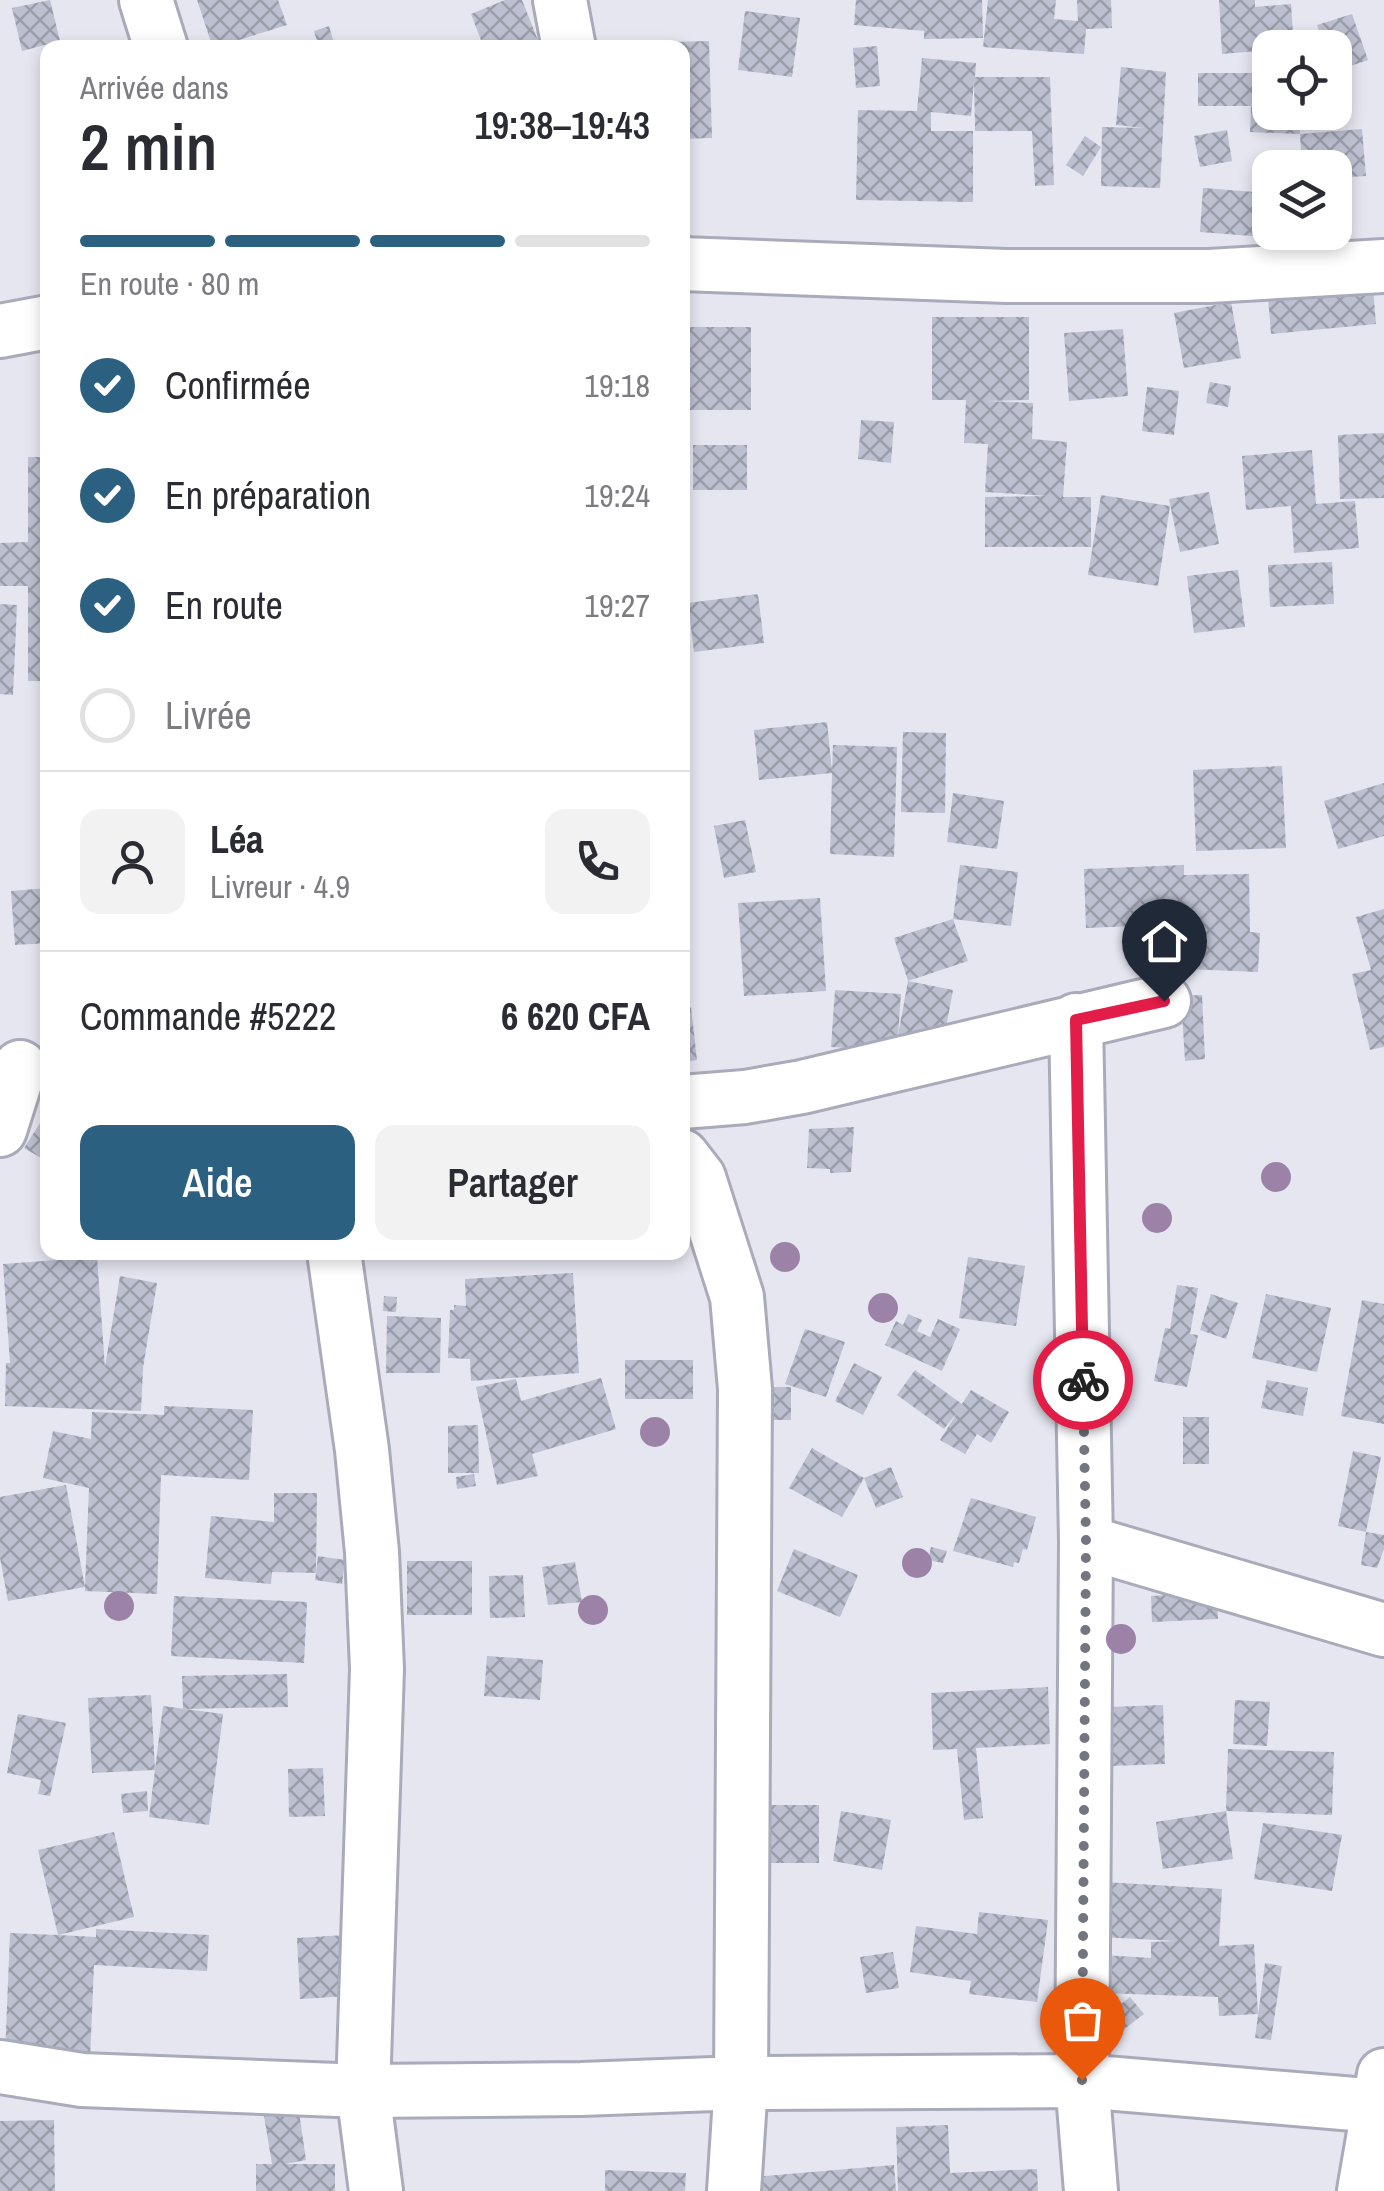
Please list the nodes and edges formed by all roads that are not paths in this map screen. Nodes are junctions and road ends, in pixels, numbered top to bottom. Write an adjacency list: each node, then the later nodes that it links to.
1 (146, 0): 3 (street)
2 (560, 0): 4 (street)
3 (158, 40)
4 (568, 40)
5 (690, 264): 6 (street)
6 (1384, 266)
7 (40, 324): 8 (street)
8 (0, 331)
9 (1164, 1001): 10 (street)
10 (1076, 1020): 12 (street); 16 (street)
11 (23, 1068): 13 (street)
12 (690, 1101)
13 (0, 1130)
14 (690, 1167): 20 (street)
15 (335, 1260): 22 (street)
16 (1086, 1542): 17 (street); 19 (street)
17 (1384, 1630)
18 (0, 2067): 22 (street)
19 (1082, 2080): 20 (street); 21 (street); 25 (street)
20 (741, 2083): 22 (street); 24 (street)
21 (1381, 2090): 26 (street)
22 (363, 2091): 23 (street)
23 (376, 2191)
24 (734, 2191)
25 (1091, 2191)
26 (1364, 2191)

